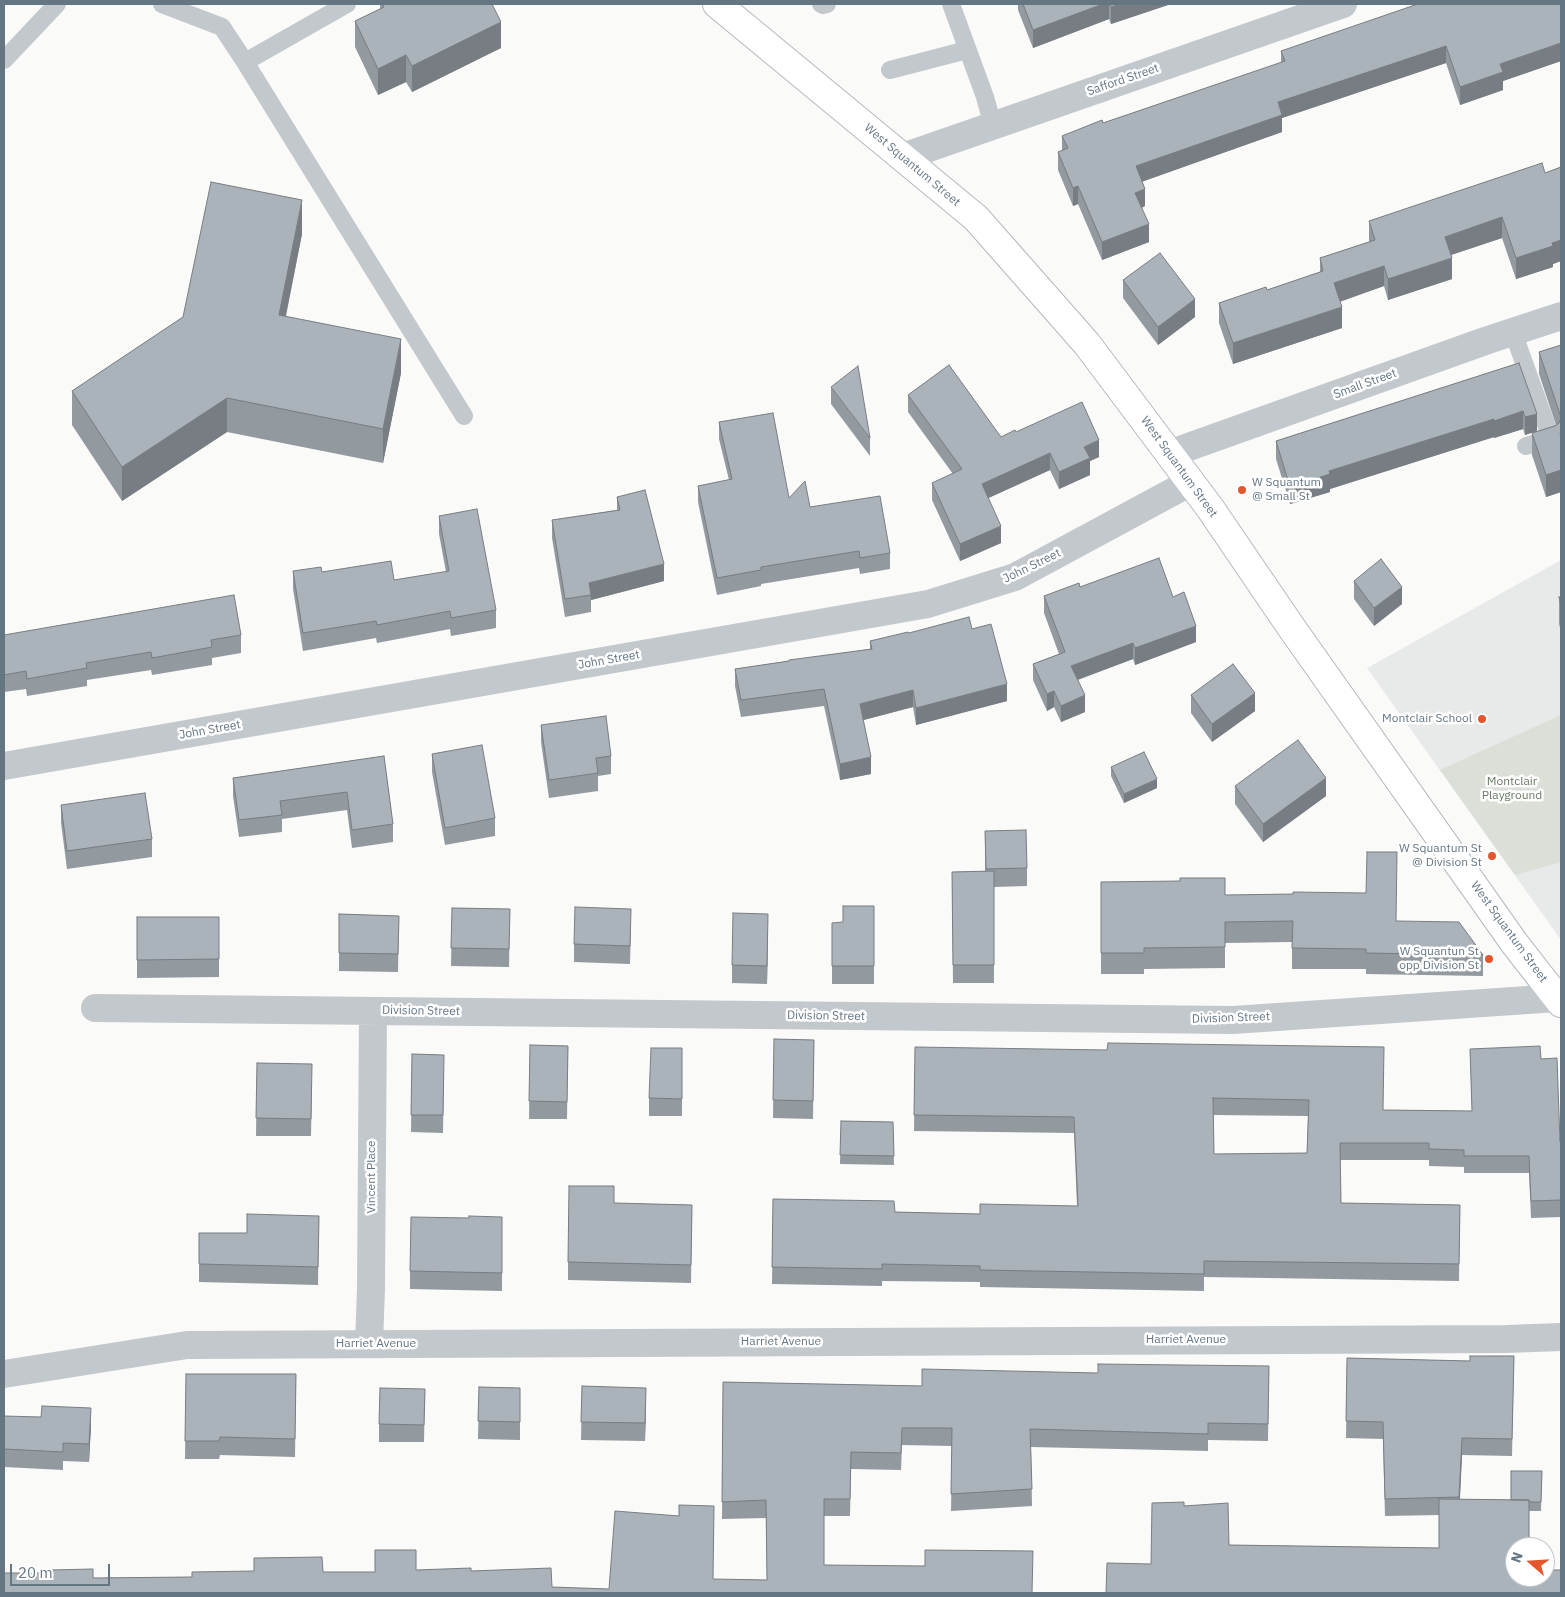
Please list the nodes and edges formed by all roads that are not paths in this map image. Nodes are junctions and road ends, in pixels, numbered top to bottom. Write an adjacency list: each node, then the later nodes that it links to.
1 (57, 4): 10 (lane)
2 (162, 4): 11 (lane)
3 (347, 4): 11 (lane)
4 (717, 4): 14 (main road, West Squantum Street)
5 (821, 4): 6 (lane)
6 (827, 4)
7 (951, 4): 9 (lane)
8 (1343, 4): 13 (street, Safford Street)
9 (967, 50): 12 (lane); 13 (lane)
10 (4, 60)
11 (245, 62): 17 (lane)
12 (890, 70)
13 (993, 126): 14 (street, Safford Street)
14 (903, 157): 19 (main road, West Squantum Street)
15 (1561, 316): 16 (street, Small Street)
16 (1513, 332): 18 (lane); 19 (street, Small Street)
17 (464, 416)
18 (1526, 446)
19 (1169, 454): 20 (main road, West Squantum Street)
20 (1190, 482): 21 (street, John Street); 22 (main road, West Squantum Street)
21 (4, 766)
22 (1559, 1000): 24 (street, Division Street)
23 (95, 1008): 24 (street, Division Street)
24 (373, 1011): 26 (street, Vincent Place)
25 (1561, 1337): 26 (street, Harriet Avenue)
26 (369, 1344): 27 (street, Harriet Avenue)
27 (4, 1374)

